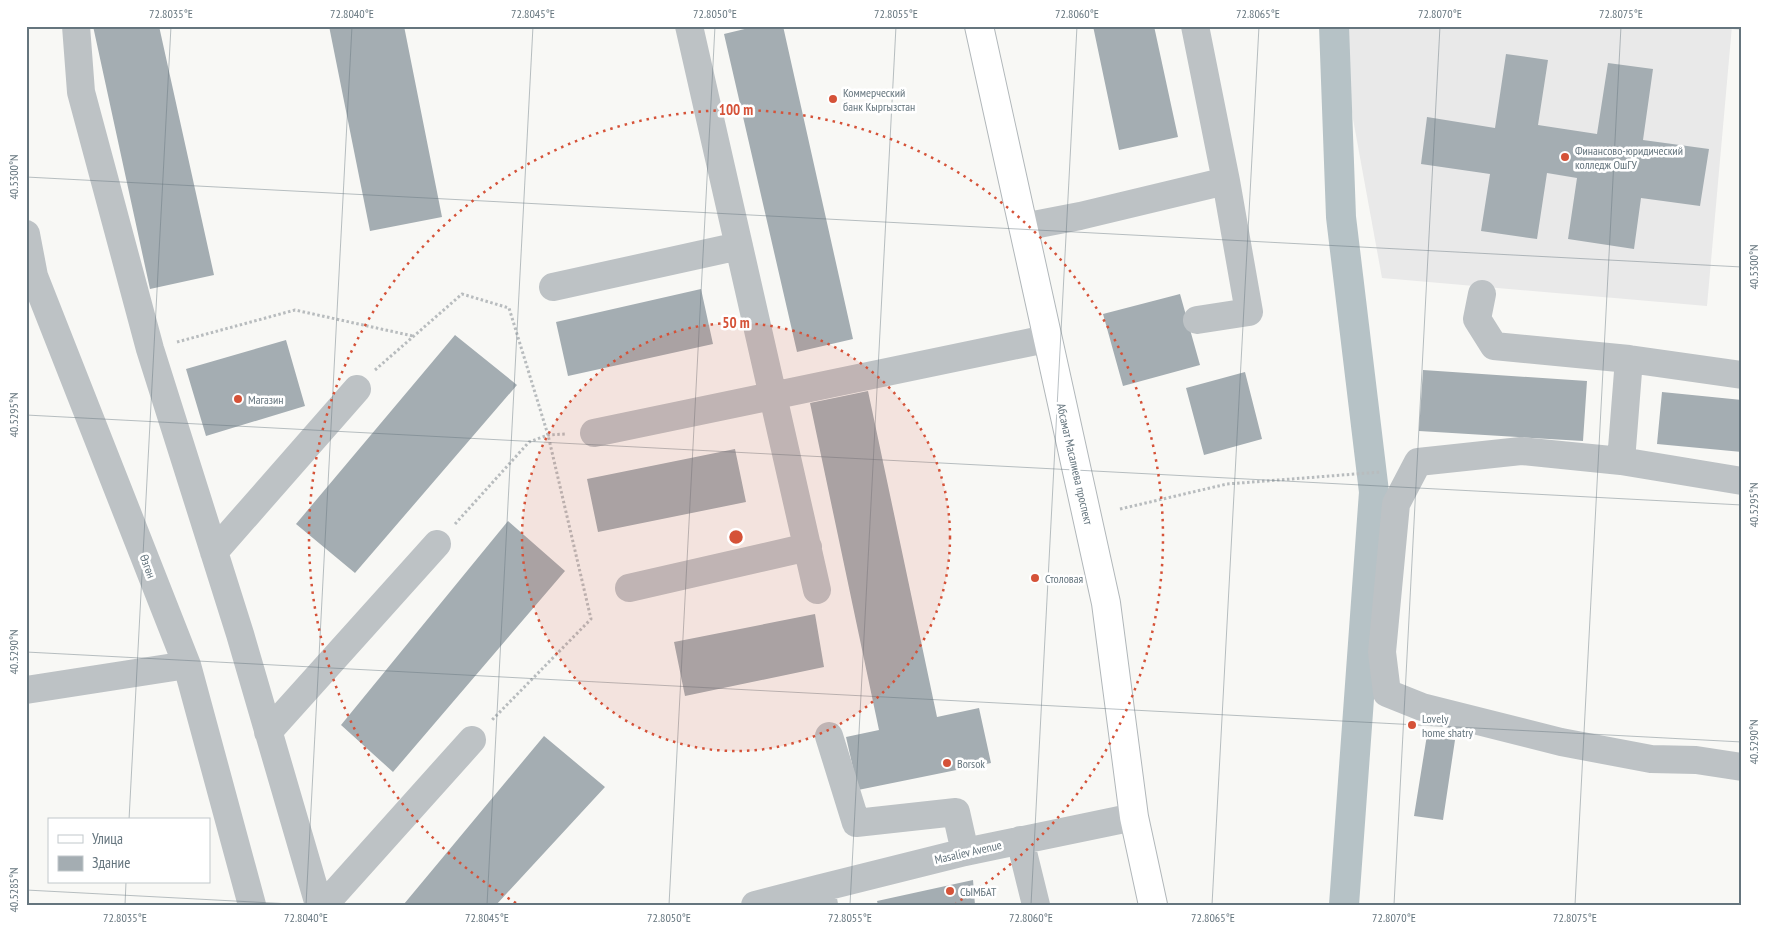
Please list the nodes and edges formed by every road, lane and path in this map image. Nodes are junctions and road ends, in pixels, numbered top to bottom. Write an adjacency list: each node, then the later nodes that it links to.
1 (76, 26): 15 (street)
2 (689, 26): 8 (street)
3 (979, 26): 6 (main road, Абсамат Масалиева проспект)
4 (1195, 26): 5 (street)
5 (1226, 181): 6 (street); 12 (street)
6 (1023, 227): 14 (main road, Абсамат Масалиева проспект)
7 (26, 234): 9 (street, Өзгөн)
8 (739, 246): 10 (street); 19 (street)
9 (30, 276): 31 (street, Өзгөн)
10 (553, 287)
11 (1482, 294): 16 (street)
12 (1197, 320)
13 (413, 336): 15 (path); 18 (path); 21 (path)
14 (1046, 339): 19 (street); 37 (main road, Абсамат Масалиева проспект)
15 (150, 349): 28 (street)
16 (1629, 359): 17 (street); 22 (street)
17 (1742, 374)
18 (357, 389): 28 (street)
19 (773, 395): 20 (street); 27 (street)
20 (594, 433)
21 (548, 435): 26 (path); 35 (path)
22 (1621, 461): 24 (street); 36 (street)
23 (1391, 471): 25 (path)
24 (1742, 482)
25 (1120, 509)
26 (437, 544): 33 (street)
27 (808, 547): 29 (street); 30 (street)
28 (214, 552): 33 (street)
29 (629, 588)
30 (818, 590)
31 (187, 666): 32 (street); 41 (street, Өзгөн)
32 (26, 690)
33 (268, 732): 42 (street)
34 (829, 736): 39 (street)
35 (472, 740): 43 (street)
36 (1742, 767)
37 (1134, 817): 38 (street, Masaliev Avenue); 46 (main road, Абсамат Масалиева проспект)
38 (1020, 840): 39 (street, Masaliev Avenue); 45 (street)
39 (965, 852): 40 (street, Masaliev Avenue)
40 (822, 896): 44 (street, Masaliev Avenue)
41 (252, 905)
42 (319, 905)
43 (324, 905)
44 (755, 905)
45 (1036, 905)
46 (1153, 905)

